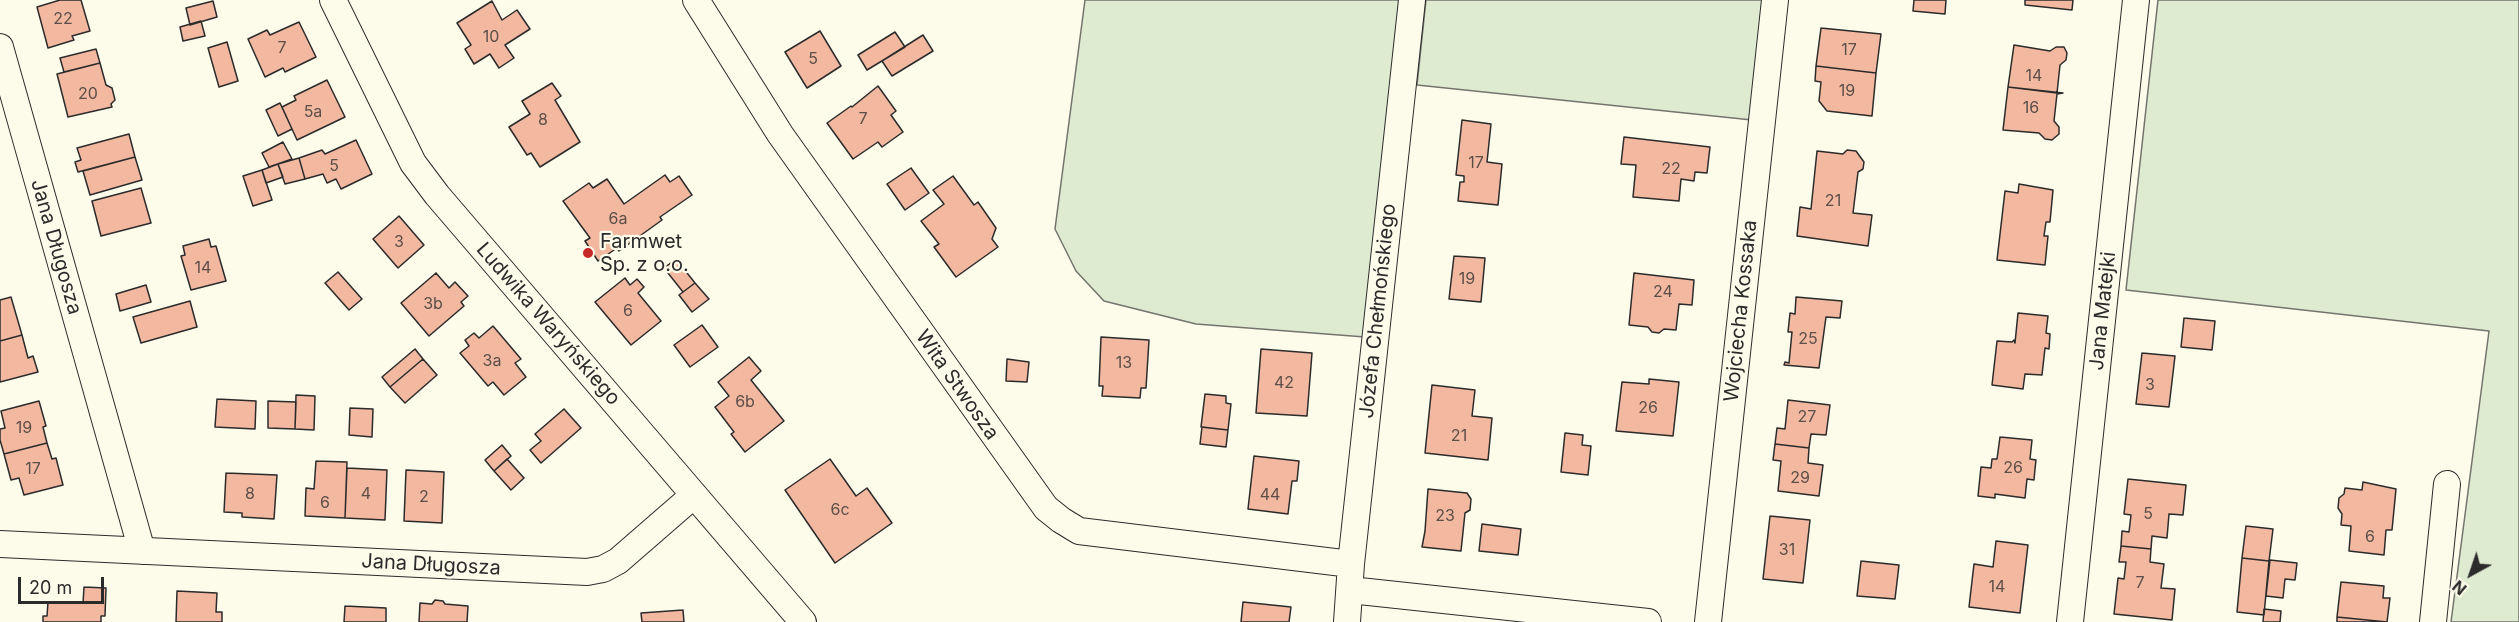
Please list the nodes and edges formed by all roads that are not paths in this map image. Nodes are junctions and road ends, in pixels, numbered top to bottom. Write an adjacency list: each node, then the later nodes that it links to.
1 (696, 0): 11 (street, Wita Stwosza)
2 (1412, 0): 11 (street, Józefa Chełmońskiego)
3 (1774, 0): 16 (street, Wojciecha Kossaka)
4 (2136, 0): 17 (street, Jana Matejki)
5 (339, 2): 8 (street, Ludwika Waryńskiego)
6 (0, 49): 10 (street, Jana Długosza)
7 (2447, 484): 18 (street)
8 (694, 495): 10 (street, Jana Długosza); 13 (street, Ludwika Waryńskiego)
9 (0, 544): 10 (street, Jana Długosza)
10 (142, 551)
11 (1351, 564): 12 (street, Józefa Chełmońskiego)
12 (1350, 590): 14 (street, Józefa Chełmońskiego); 15 (street)
13 (803, 622)
14 (1347, 622)
15 (1648, 622)
16 (1708, 622)
17 (2070, 622)
18 (2433, 622)

